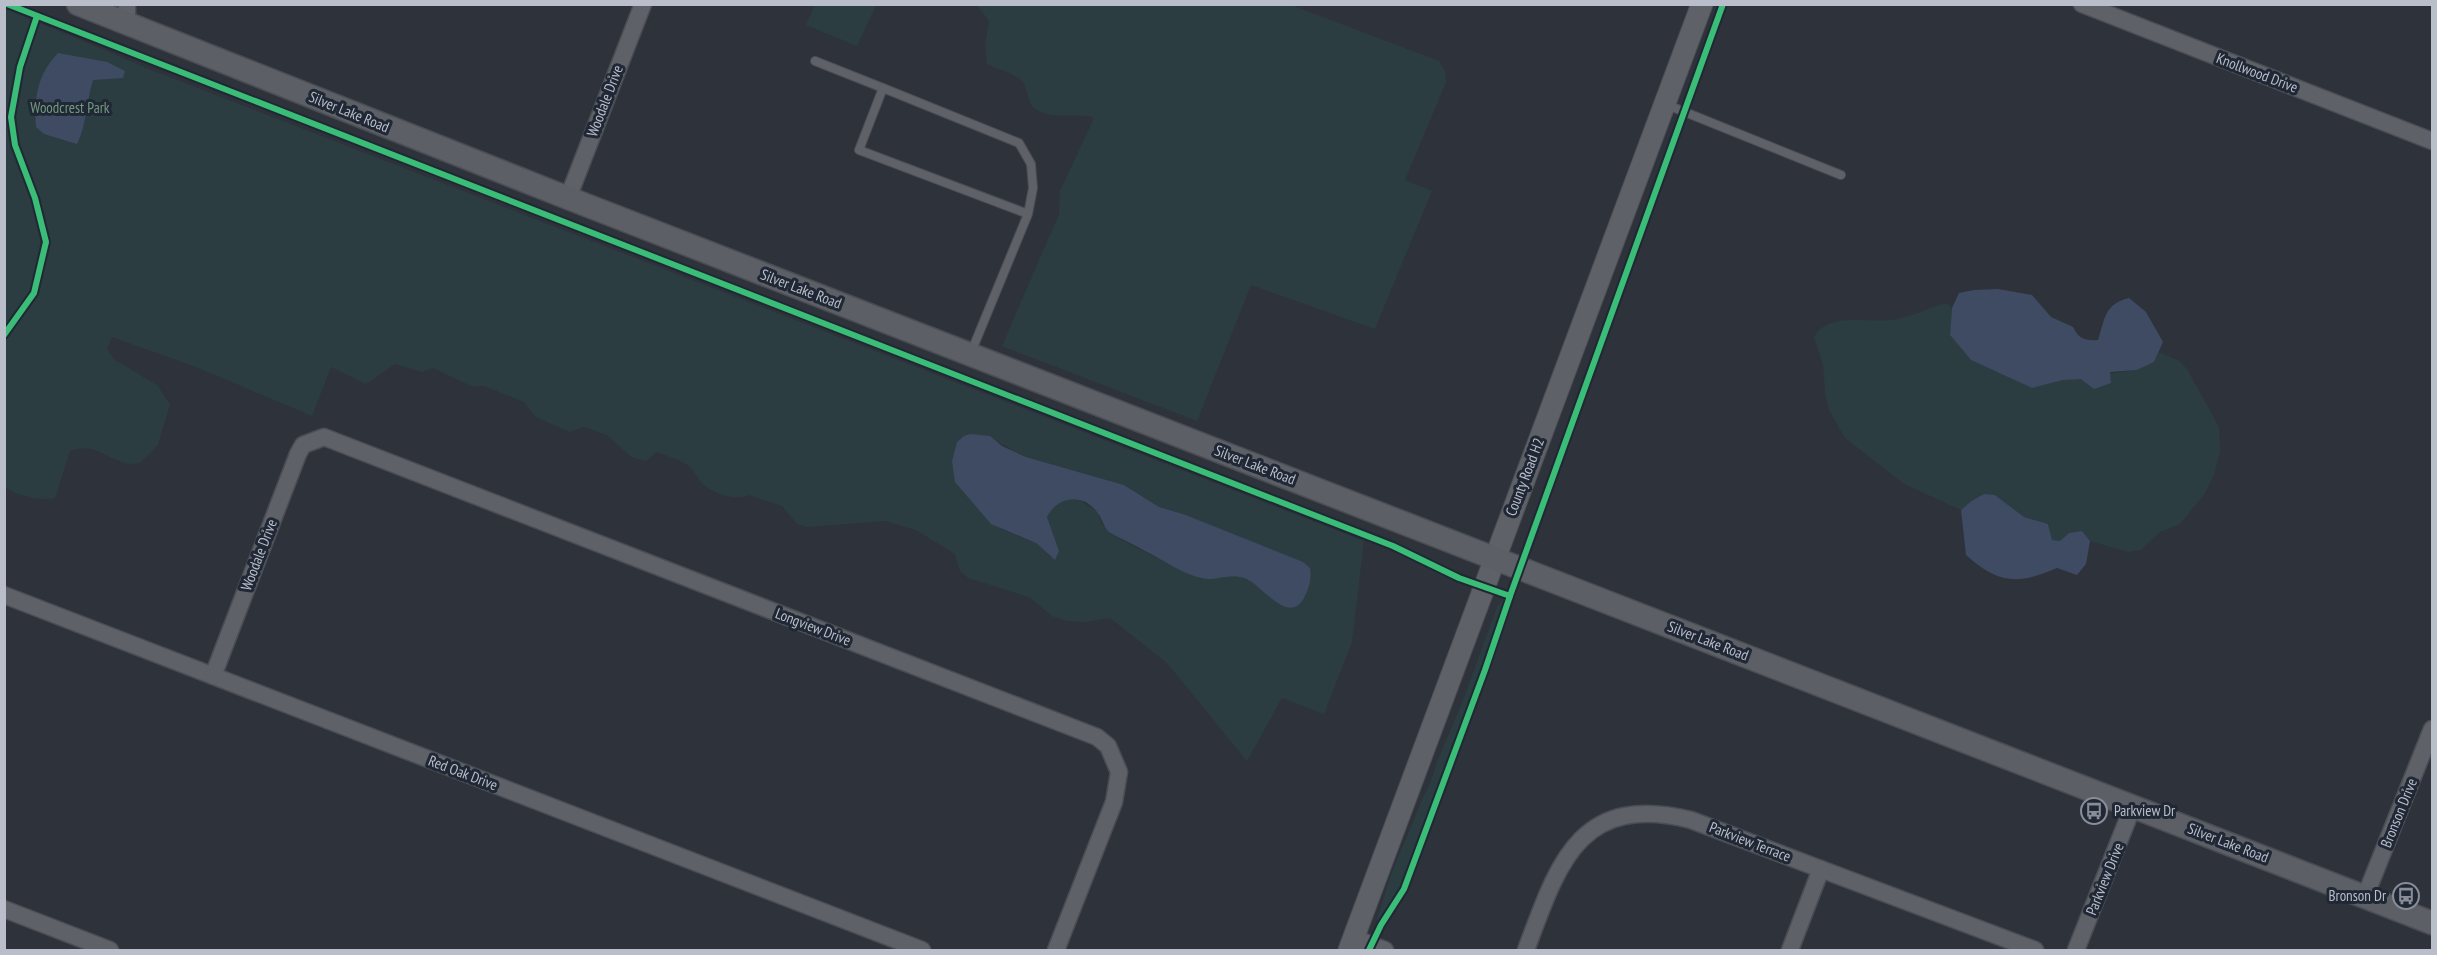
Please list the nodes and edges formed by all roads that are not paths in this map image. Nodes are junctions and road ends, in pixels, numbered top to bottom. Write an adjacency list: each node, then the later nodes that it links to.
1 (78, 4): 5 (main road, Silver Lake Road)
2 (643, 4): 11 (street, Woodale Drive)
3 (1702, 4): 8 (street, County Road H2)
4 (2082, 4): 9 (street, Knollwood Drive)
5 (127, 15): 11 (main road, Silver Lake Road)
6 (814, 61): 7 (lane)
7 (883, 88): 12 (lane); 12 (lane)
8 (1665, 104): 10 (lane); 15 (street, County Road H2)
9 (2433, 141)
10 (1841, 175)
11 (568, 198): 13 (main road, Silver Lake Road)
12 (1028, 213): 13 (lane)
13 (970, 355): 15 (main road, Silver Lake Road)
14 (311, 440): 17 (street, Woodale Drive); 27 (street, Longview Drive)
15 (1495, 558): 19 (main road, Silver Lake Road); 24 (street, County Road H2)
16 (4, 594): 17 (street, Red Oak Drive)
17 (213, 676): 26 (street, Red Oak Drive)
18 (2433, 729): 21 (street, Bronson Drive)
19 (2133, 806): 21 (main road, Silver Lake Road); 32 (street, Parkview Drive)
20 (1821, 869): 29 (street, Parkview Terrace); 30 (street); 31 (street, Parkview Terrace)
21 (2365, 897): 23 (main road, Silver Lake Road)
22 (4, 909): 25 (street)
23 (2433, 923)
24 (1352, 944): 28 (street)
25 (110, 951)
26 (922, 951)
27 (1056, 951)
28 (1385, 951)
29 (1526, 951)
30 (1790, 951)
31 (2035, 951)
32 (2076, 951)

